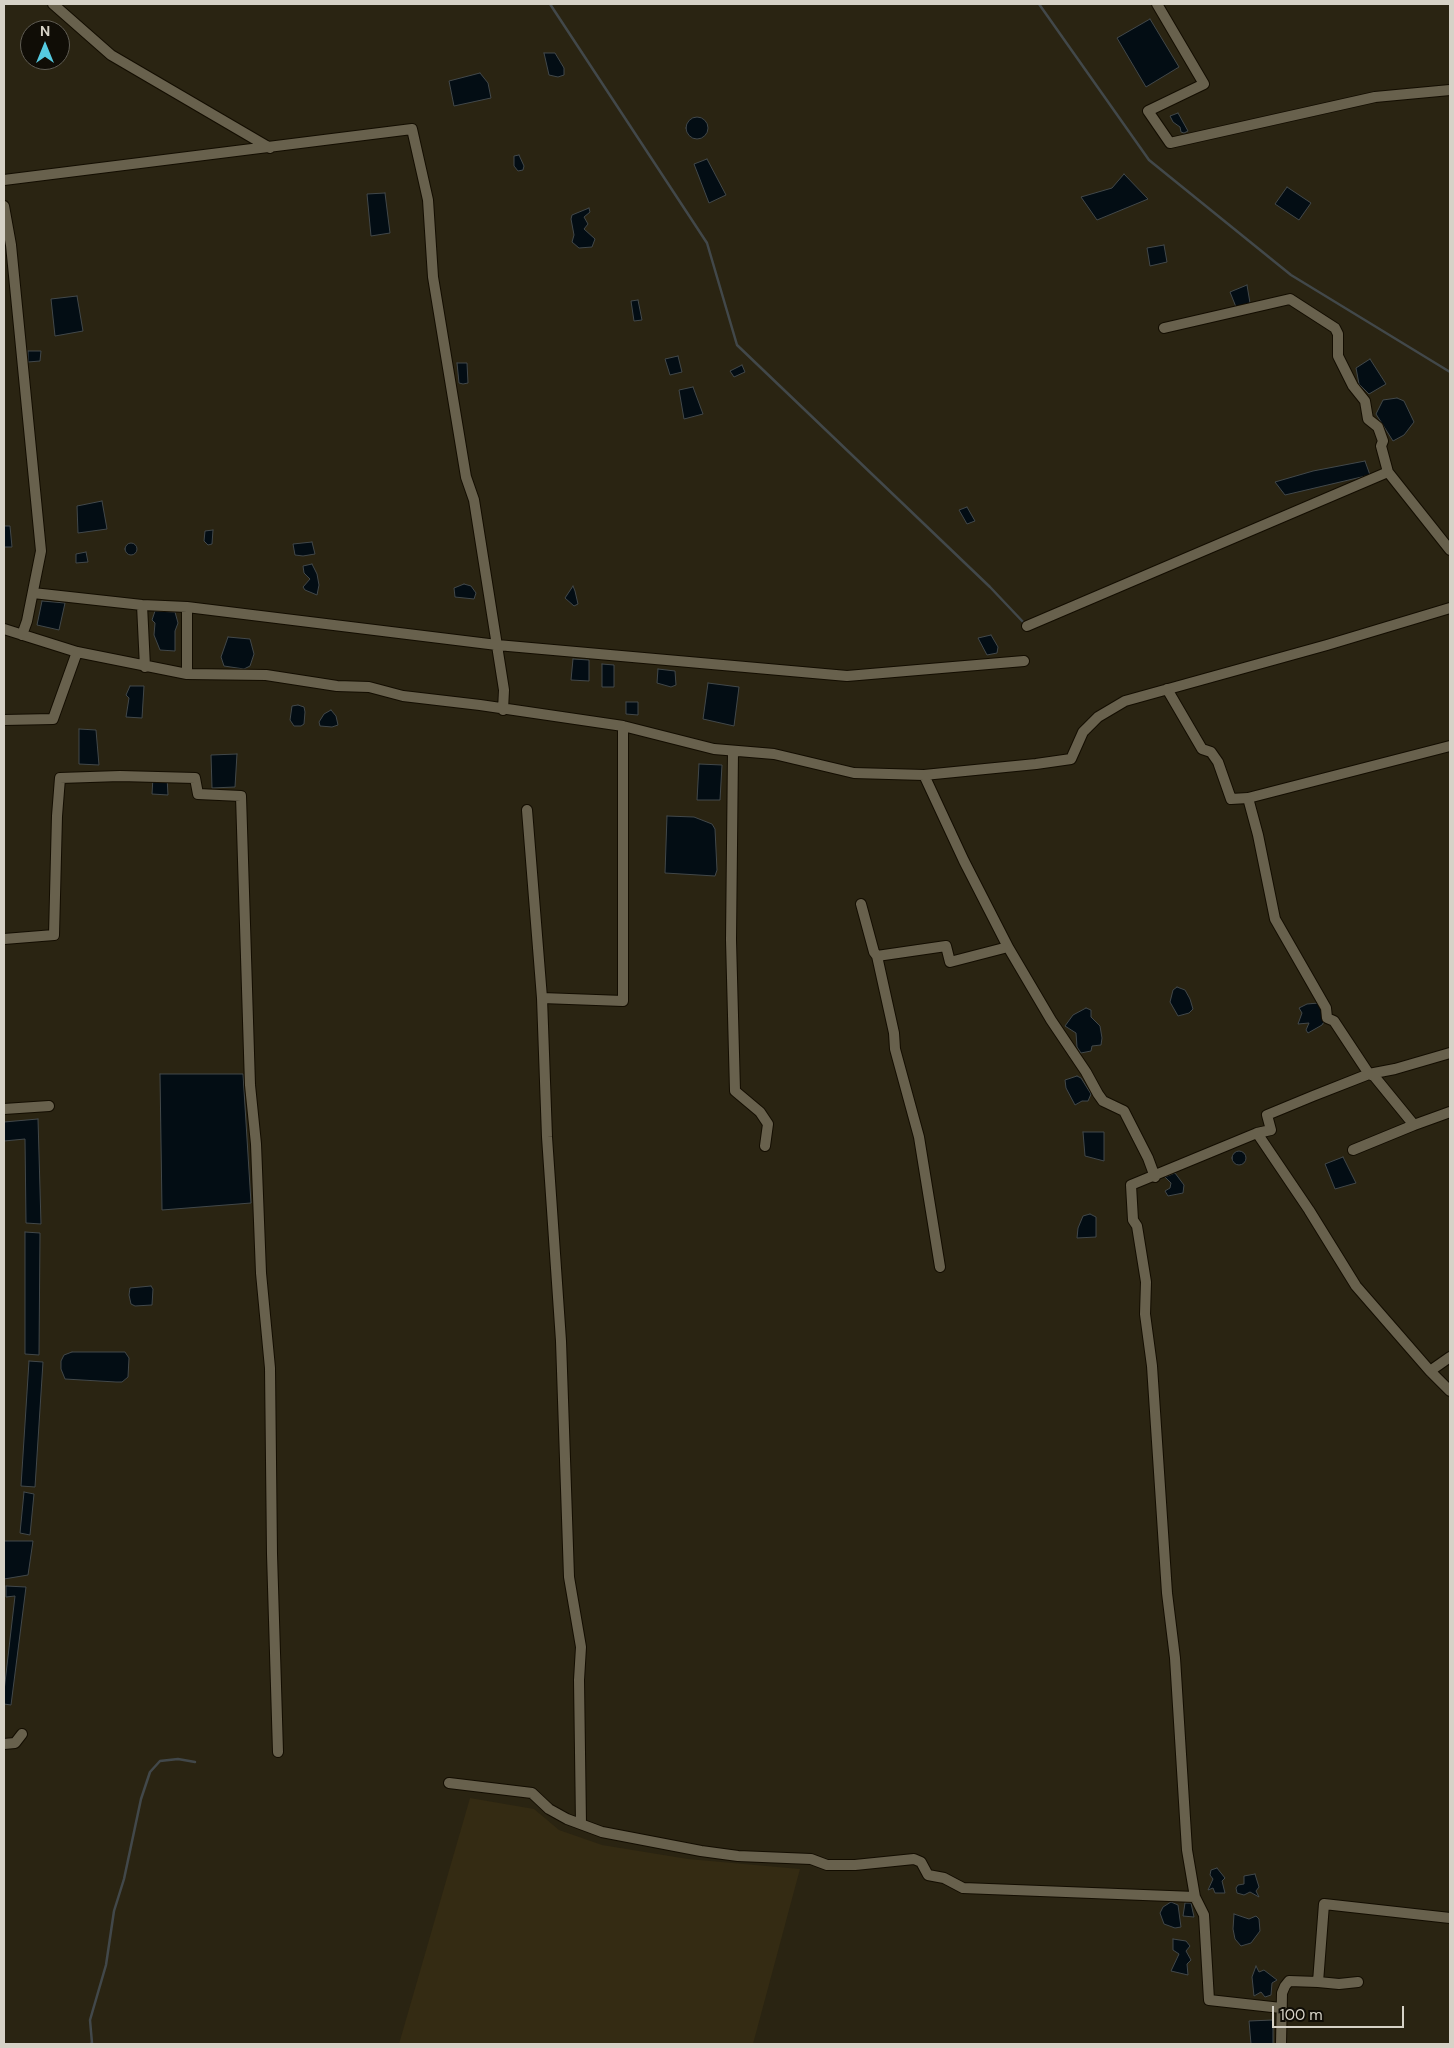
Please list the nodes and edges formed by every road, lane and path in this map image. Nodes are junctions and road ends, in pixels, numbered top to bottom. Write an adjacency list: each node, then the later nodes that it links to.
1 (53, 4): 4 (street)
2 (1157, 4): 3 (street)
3 (1450, 90)
4 (270, 148): 5 (street); 17 (street)
5 (4, 180)
6 (4, 206): 10 (street)
7 (1164, 328): 8 (street)
8 (1388, 472): 9 (street); 14 (street)
9 (1450, 550)
10 (33, 593): 11 (street); 16 (street)
11 (142, 606): 12 (street); 20 (street)
12 (187, 607): 17 (street); 21 (street)
13 (1450, 608): 22 (street)
14 (1027, 626)
15 (4, 629): 16 (street)
16 (22, 635): 18 (street)
17 (496, 645): 19 (street); 23 (street)
18 (77, 652): 20 (street); 24 (street)
19 (1024, 662)
20 (145, 667): 21 (street)
21 (187, 674): 23 (street)
22 (1167, 689): 28 (street); 29 (street)
23 (503, 710): 25 (street)
24 (4, 720)
25 (623, 726): 27 (street); 35 (street)
26 (1450, 746): 29 (street)
27 (733, 751): 28 (street); 43 (street)
28 (924, 775): 33 (street)
29 (1248, 798): 37 (street)
30 (527, 810): 35 (street)
31 (861, 904): 34 (street)
32 (4, 939): 52 (street)
33 (1008, 947): 34 (street); 45 (street)
34 (877, 956): 46 (street)
35 (542, 998): 54 (street)
36 (1450, 1053): 37 (street)
37 (1369, 1074): 41 (street); 42 (street)
38 (49, 1106): 39 (street)
39 (4, 1109)
40 (1450, 1112): 41 (street)
41 (1414, 1125): 44 (street)
42 (1257, 1134): 45 (street); 48 (street)
43 (765, 1146)
44 (1353, 1150)
45 (1155, 1177): 55 (street)
46 (940, 1267)
47 (1450, 1357): 48 (street)
48 (1430, 1371): 49 (street)
49 (1450, 1391)
50 (22, 1734): 51 (street)
51 (4, 1744)
52 (278, 1752)
53 (449, 1783): 54 (street)
54 (581, 1824): 55 (street)
55 (1195, 1897): 59 (street)
56 (1450, 1918): 57 (street)
57 (1318, 1982): 58 (street); 59 (street)
58 (1358, 1982)
59 (1281, 2008): 60 (street)
60 (1281, 2044)

